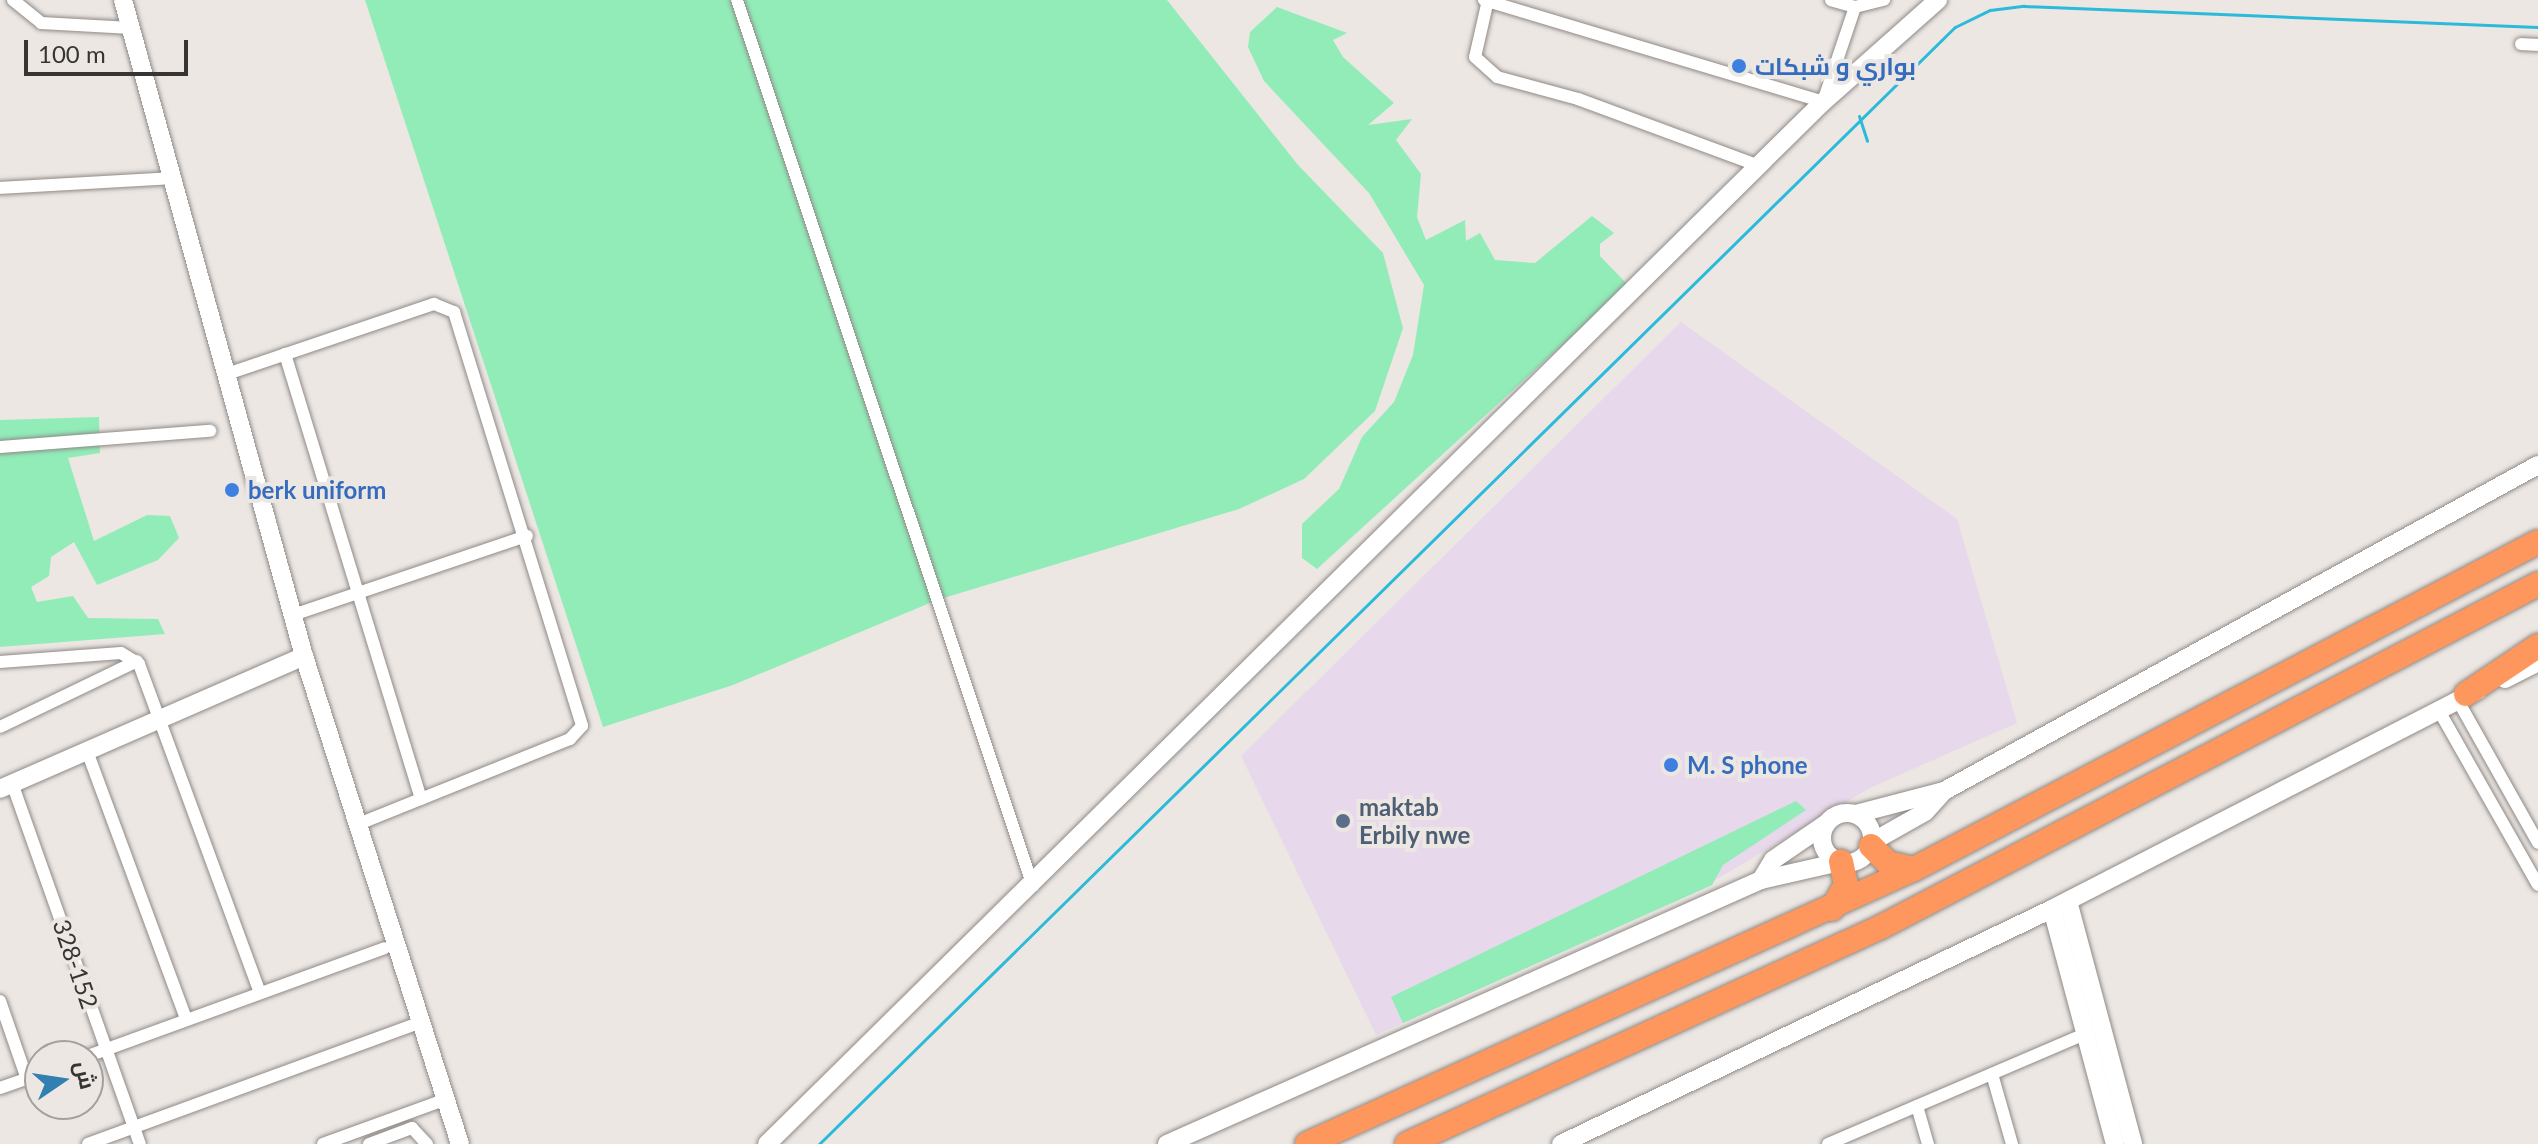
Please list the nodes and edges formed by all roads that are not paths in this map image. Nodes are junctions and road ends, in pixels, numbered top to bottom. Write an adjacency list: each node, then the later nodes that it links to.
1 (13, 0): 9 (street)
2 (123, 0): 9 (street)
3 (737, 0): 50 (street)
4 (1487, 0): 12 (street); 13 (street)
5 (1831, 0): 8 (street)
6 (1884, 0): 8 (street)
7 (1938, 0): 12 (street)
8 (1855, 7): 12 (street)
9 (131, 28): 14 (street)
10 (2521, 44): 11 (street)
11 (2538, 45)
12 (1823, 102): 13 (street)
13 (1759, 166): 50 (street)
14 (173, 178): 15 (street); 17 (street)
15 (0, 188)
16 (285, 354): 17 (street); 21 (street); 24 (street)
17 (227, 374): 26 (street)
18 (210, 431): 19 (street)
19 (0, 447)
20 (2538, 465): 39 (street)
21 (527, 536): 24 (street); 40 (street)
22 (2538, 542): 47 (highway)
23 (2538, 584): 27 (highway)
24 (356, 593): 26 (street); 40 (street)
25 (2538, 599): 27 (highway)
26 (293, 615): 29 (street)
27 (2430, 641): 78 (highway)
28 (2538, 646): 33 (highway)
29 (304, 656): 35 (street); 43 (street)
30 (137, 661): 31 (street); 35 (street); 36 (street)
31 (0, 662)
32 (2538, 662): 33 (street)
33 (2462, 696): 34 (street); 44 (street)
34 (2438, 709): 48 (street); 51 (street)
35 (163, 717): 37 (street); 54 (street)
36 (0, 727)
37 (87, 751): 38 (street); 56 (street)
38 (6, 786): 59 (street, 328-152)
39 (1944, 791): 41 (street); 45 (street)
40 (421, 799): 43 (street)
41 (1856, 814): 42 (street); 45 (street)
42 (1827, 823): 46 (street); 49 (street)
43 (356, 825): 57 (street)
44 (2538, 843)
45 (1872, 844): 46 (street); 47 (highway)
46 (1840, 862): 49 (street); 52 (highway)
47 (1914, 869): 52 (highway)
48 (2536, 877)
49 (1761, 880): 76 (street)
50 (1033, 886): 75 (street)
51 (2060, 905): 58 (street); 79 (street); 84 (street)
52 (1832, 909): 77 (highway)
53 (384, 948): 54 (street)
54 (260, 992): 56 (street)
55 (0, 1001): 60 (street)
56 (186, 1019): 59 (street)
57 (418, 1023): 64 (street); 67 (street)
58 (2085, 1034): 61 (street); 83 (street)
59 (105, 1050): 67 (street, 328-152)
60 (24, 1070)
61 (1992, 1074): 65 (street); 82 (street)
62 (24, 1080): 63 (street)
63 (0, 1088)
64 (444, 1100): 66 (street); 74 (street)
65 (1917, 1106): 80 (street); 81 (street)
66 (395, 1118): 68 (street); 71 (street)
67 (134, 1128): 69 (street); 70 (street, 328-152)
68 (401, 1132): 72 (street); 73 (street)
69 (88, 1144)
70 (140, 1144)
71 (323, 1144)
72 (369, 1144)
73 (427, 1144)
74 (460, 1144)
75 (767, 1144)
76 (1167, 1144)
77 (1307, 1144)
78 (1407, 1144)
79 (1561, 1144)
80 (1828, 1144)
81 (1928, 1144)
82 (2012, 1144)
83 (2115, 1144)
84 (2133, 1144)

